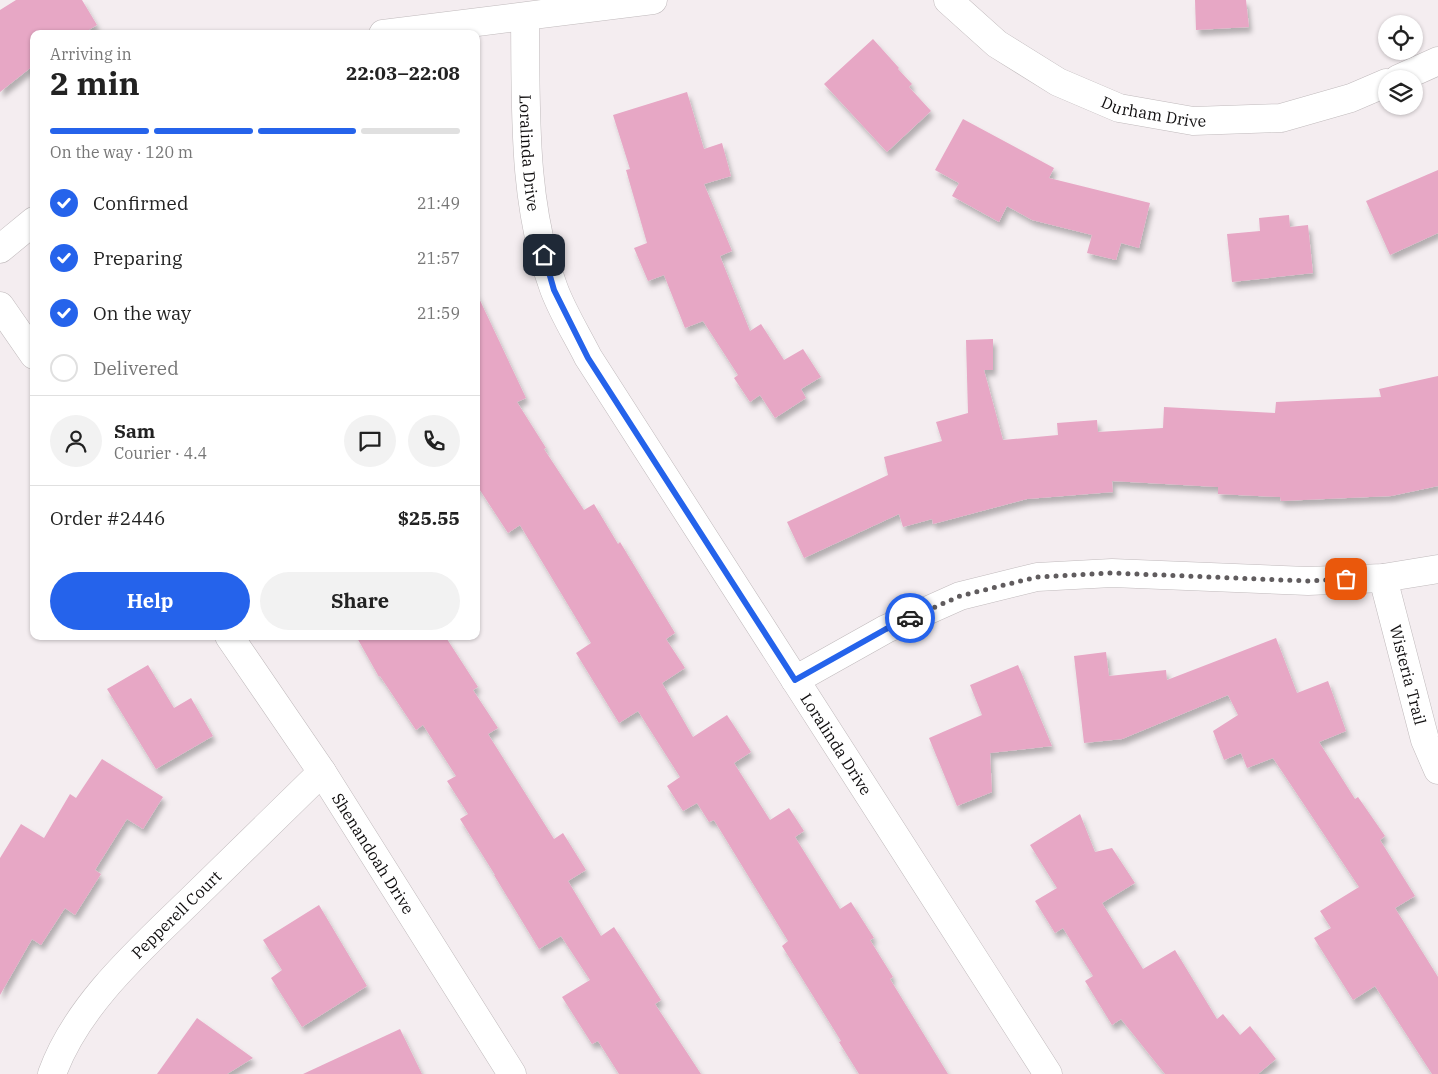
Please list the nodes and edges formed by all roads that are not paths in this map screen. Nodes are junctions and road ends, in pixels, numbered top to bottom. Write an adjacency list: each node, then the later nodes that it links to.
1 (653, 0): 3 (street)
2 (948, 0): 7 (street, Durham Drive)
3 (525, 17): 4 (street); 15 (street, Loralinda Drive)
4 (416, 30)
5 (1438, 60): 6 (street)
6 (1417, 70)
7 (1378, 87)
8 (30, 224): 9 (street)
9 (0, 249)
10 (0, 306): 11 (street)
11 (30, 349)
12 (1438, 569): 13 (street)
13 (1383, 578): 15 (street); 16 (street, Wisteria Trail)
14 (232, 640): 17 (street, Shenandoah Drive)
15 (795, 680): 20 (street, Loralinda Drive)
16 (1438, 770)
17 (322, 772): 18 (street, Pepperell Court); 19 (street, Shenandoah Drive)
18 (52, 1074)
19 (512, 1074)
20 (1048, 1074)

